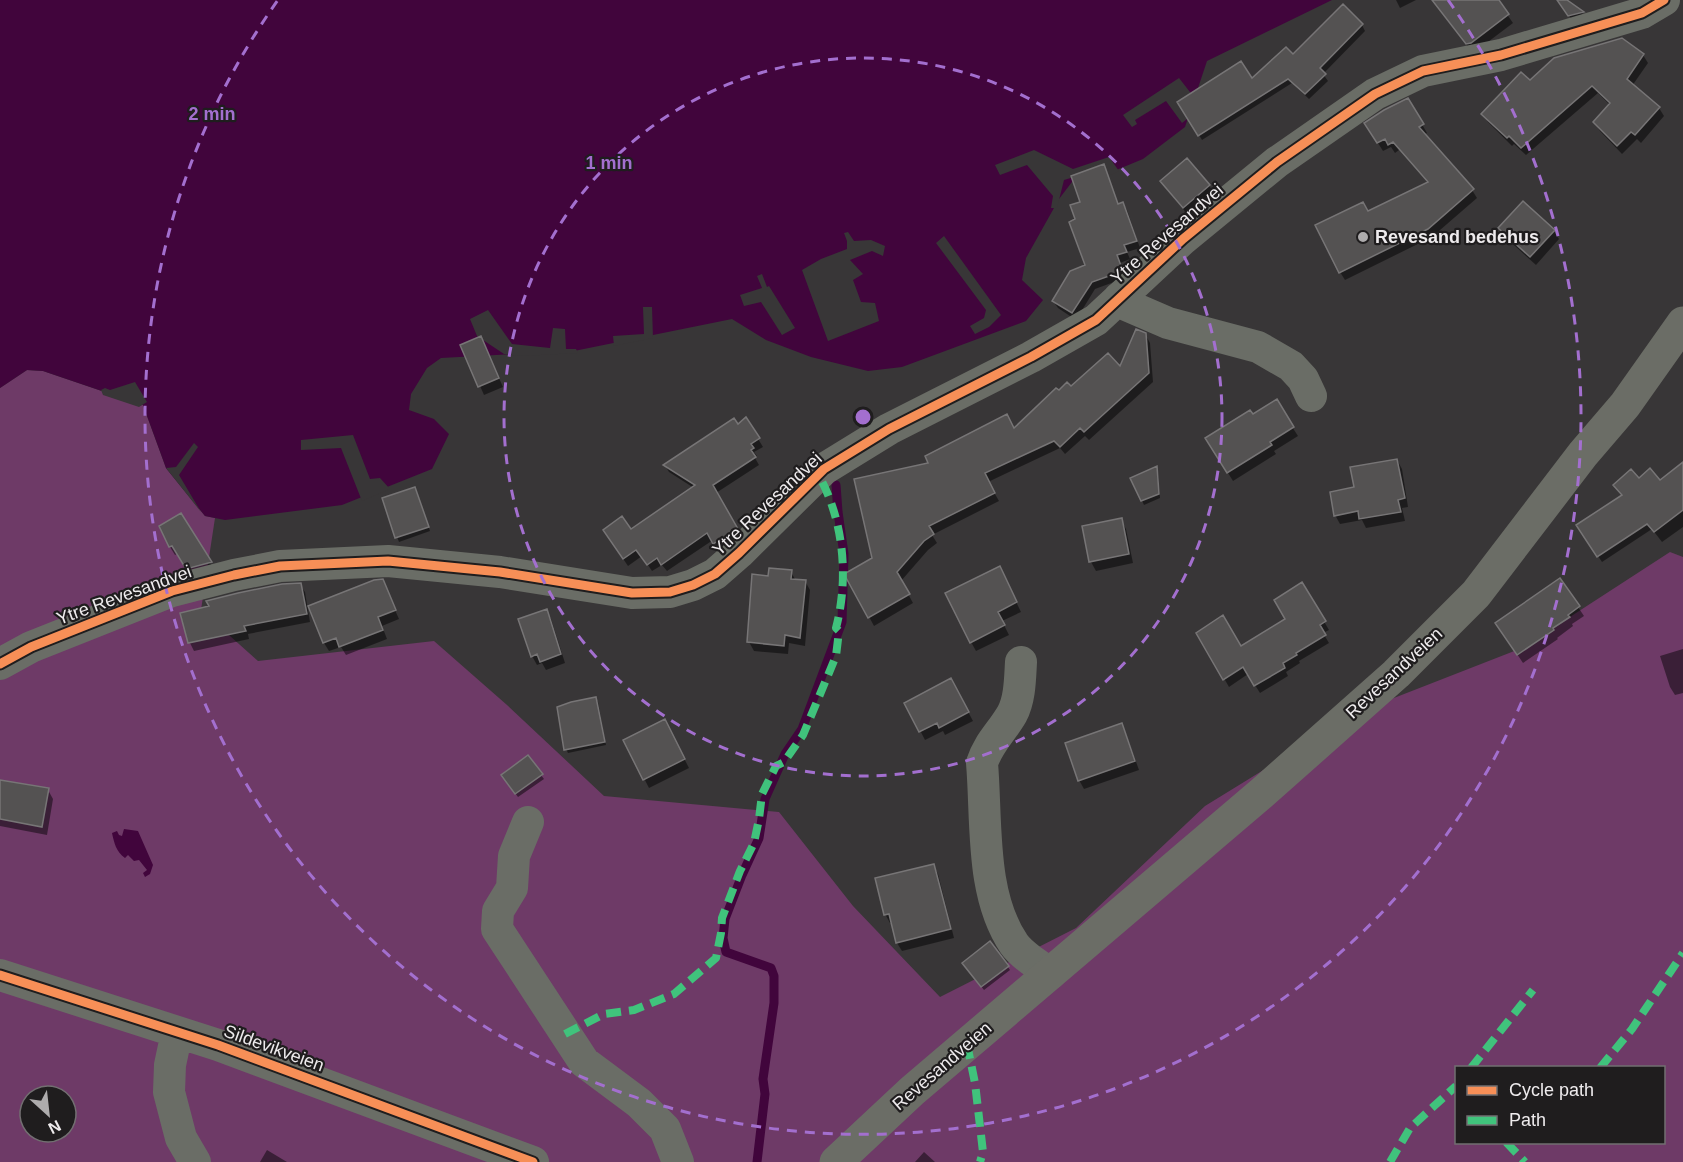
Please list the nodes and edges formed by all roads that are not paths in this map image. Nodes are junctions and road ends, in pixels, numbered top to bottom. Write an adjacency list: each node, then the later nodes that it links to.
1 (1664, 0): 2 (street, Ytre Revesandvei)
2 (1119, 298): 4 (street, Ytre Revesandvei); 6 (street, Ytre Revesandvei)
3 (1683, 323): 8 (main road, Revesandveien)
4 (1311, 396)
5 (1021, 663): 8 (street)
6 (0, 664)
7 (528, 822): 13 (street)
8 (1051, 973): 14 (main road, Revesandveien)
9 (0, 975): 10 (street, Sildevikveien)
10 (177, 1032): 11 (street); 12 (street, Sildevikveien)
11 (195, 1162)
12 (533, 1162)
13 (678, 1162)
14 (836, 1162)

